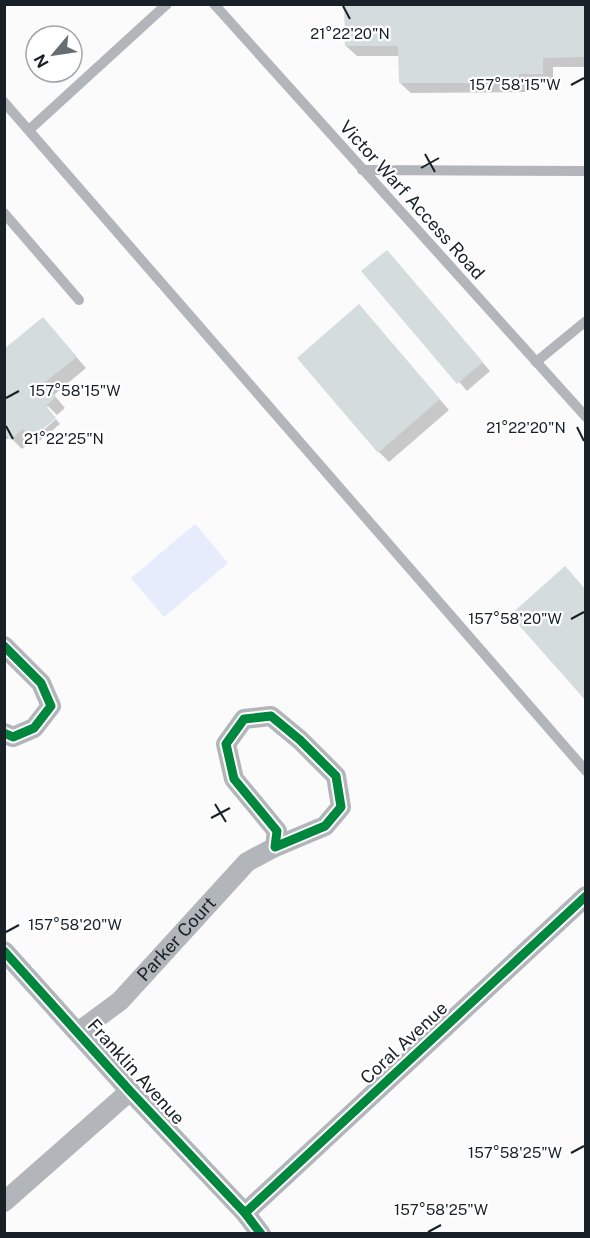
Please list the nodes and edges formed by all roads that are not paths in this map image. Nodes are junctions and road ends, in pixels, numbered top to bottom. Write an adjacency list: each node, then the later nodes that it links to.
1 (167, 4): 4 (lane)
2 (214, 4): 5 (lane, Victor Warf Access Road)
3 (4, 102): 4 (lane)
4 (29, 129): 14 (lane)
5 (362, 170): 6 (lane); 10 (lane, Victor Warf Access Road)
6 (585, 171)
7 (4, 213): 8 (lane)
8 (79, 300)
9 (585, 321): 10 (lane)
10 (536, 362): 11 (lane, Victor Warf Access Road)
11 (585, 417)
12 (4, 646): 13 (street)
13 (4, 733)
14 (585, 771)
15 (275, 847): 15 (street, Parker Court); 18 (street, Parker Court)
16 (585, 896): 21 (street, Coral Avenue)
17 (4, 951): 18 (street, Franklin Avenue)
18 (78, 1032): 19 (street, Franklin Avenue)
19 (130, 1091): 20 (street); 21 (street, Franklin Avenue)
20 (4, 1202)
21 (245, 1214): 22 (street, Franklin Avenue)
22 (261, 1233)

